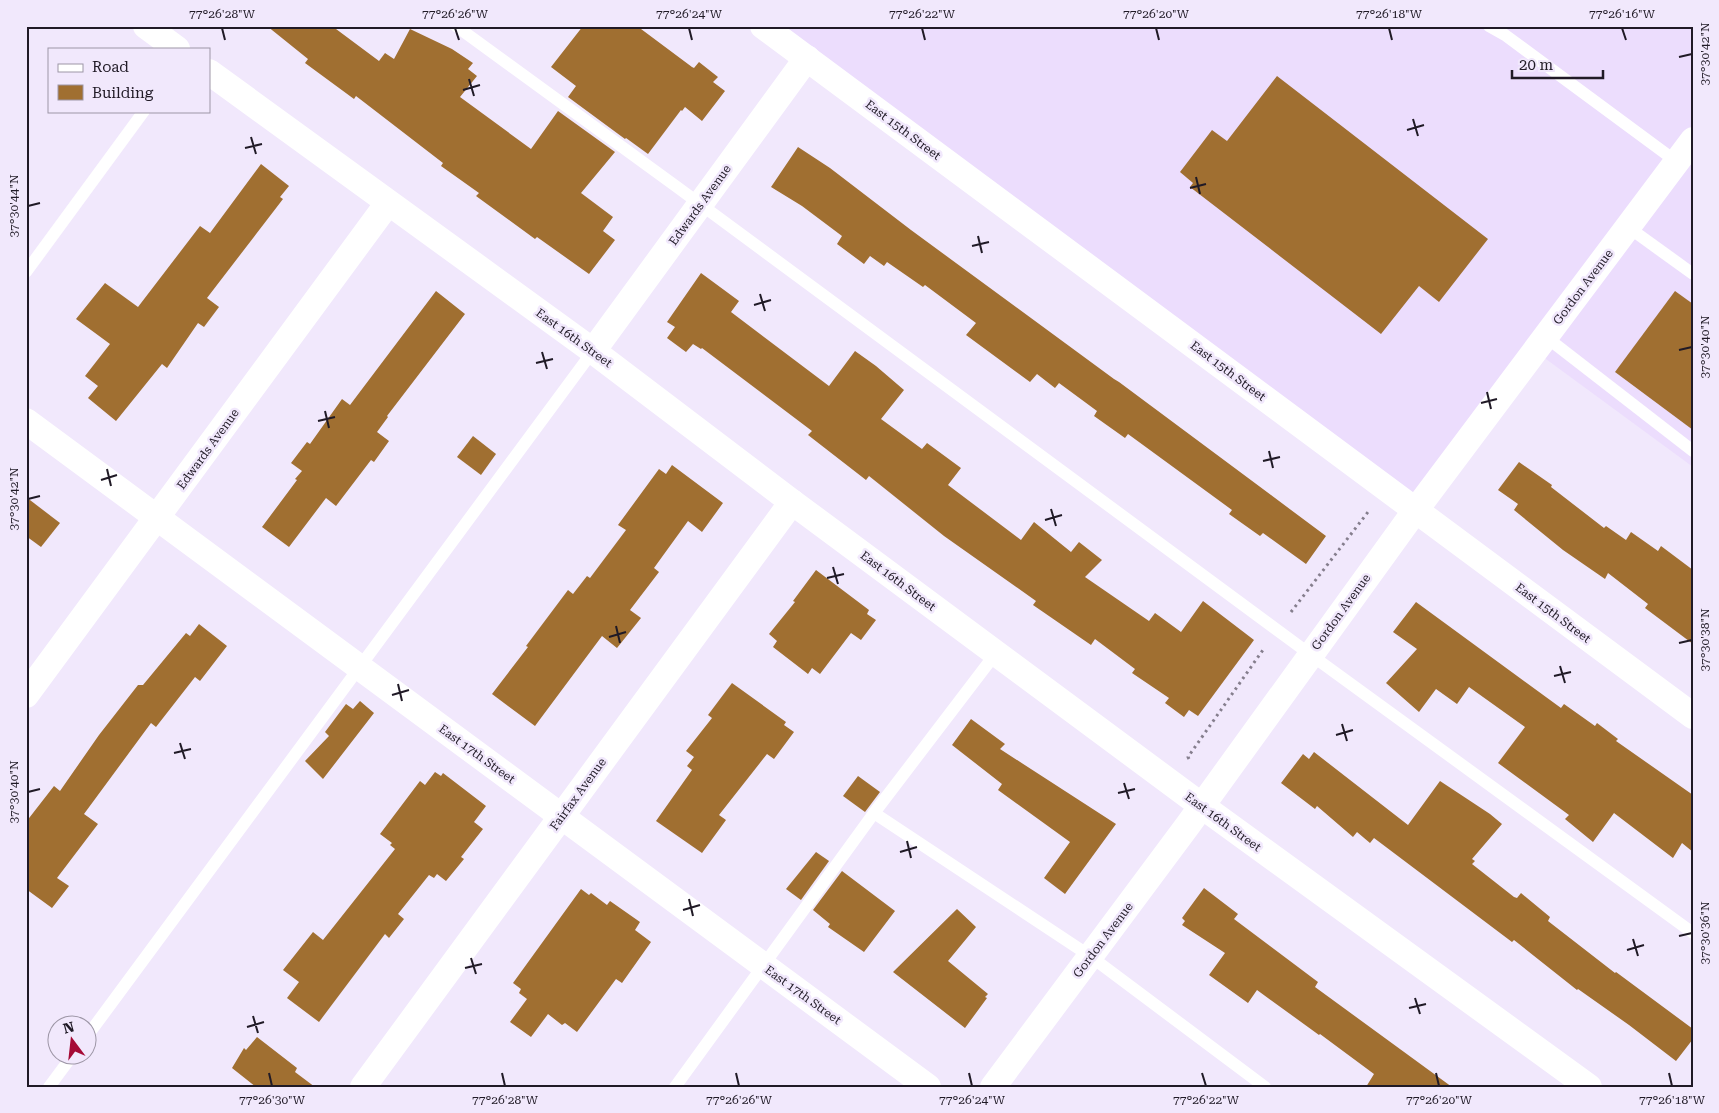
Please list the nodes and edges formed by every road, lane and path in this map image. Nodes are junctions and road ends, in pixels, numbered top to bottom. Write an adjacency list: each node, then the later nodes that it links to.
1 (146, 26): 5 (street)
2 (456, 26): 12 (lane)
3 (763, 26): 6 (street, East 15th Street)
4 (1489, 26): 10 (lane)
5 (176, 48)
6 (806, 58): 12 (street, Edwards Avenue); 21 (street, East 15th Street)
7 (210, 73): 11 (street, East 16th Street)
8 (143, 112): 14 (lane)
9 (1693, 140): 10 (street, Gordon Avenue)
10 (1677, 162): 13 (street, Gordon Avenue)
11 (388, 203): 17 (street, East 16th Street); 22 (street, Edwards Avenue)
12 (700, 204): 17 (street, Edwards Avenue); 24 (lane)
13 (1628, 227): 15 (lane); 16 (street, Gordon Avenue)
14 (26, 272)
15 (1693, 274)
16 (1546, 337): 19 (lane); 21 (street, Gordon Avenue)
17 (593, 352): 20 (street, East 16th Street); 25 (lane)
18 (26, 422): 22 (street, East 17th Street)
19 (1693, 451)
20 (792, 502): 23 (street, East 16th Street); 30 (street, Fairfax Avenue)
21 (1415, 511): 24 (street, Gordon Avenue); 27 (street, East 15th Street)
22 (157, 518): 25 (street, East 17th Street); 26 (street, Edwards Avenue)
23 (996, 653): 28 (street, East 16th Street); 29 (lane)
24 (1311, 655): 28 (street, Gordon Avenue); 31 (lane)
25 (360, 667): 30 (street, East 17th Street); 34 (lane)
26 (26, 695)
27 (1693, 716)
28 (1202, 806): 32 (street, Gordon Avenue); 42 (street, East 16th Street)
29 (874, 813): 32 (lane); 33 (lane)
30 (562, 816): 33 (street, East 17th Street); 37 (street, Fairfax Avenue)
31 (1693, 933)
32 (1090, 956): 40 (street, Gordon Avenue); 41 (lane)
33 (763, 965): 38 (lane); 39 (street, East 17th Street)
34 (98, 1021)
35 (65, 1066): 36 (lane)
36 (49, 1087)
37 (363, 1087)
38 (675, 1087)
39 (928, 1087)
40 (993, 1087)
41 (1265, 1087)
42 (1589, 1087)

